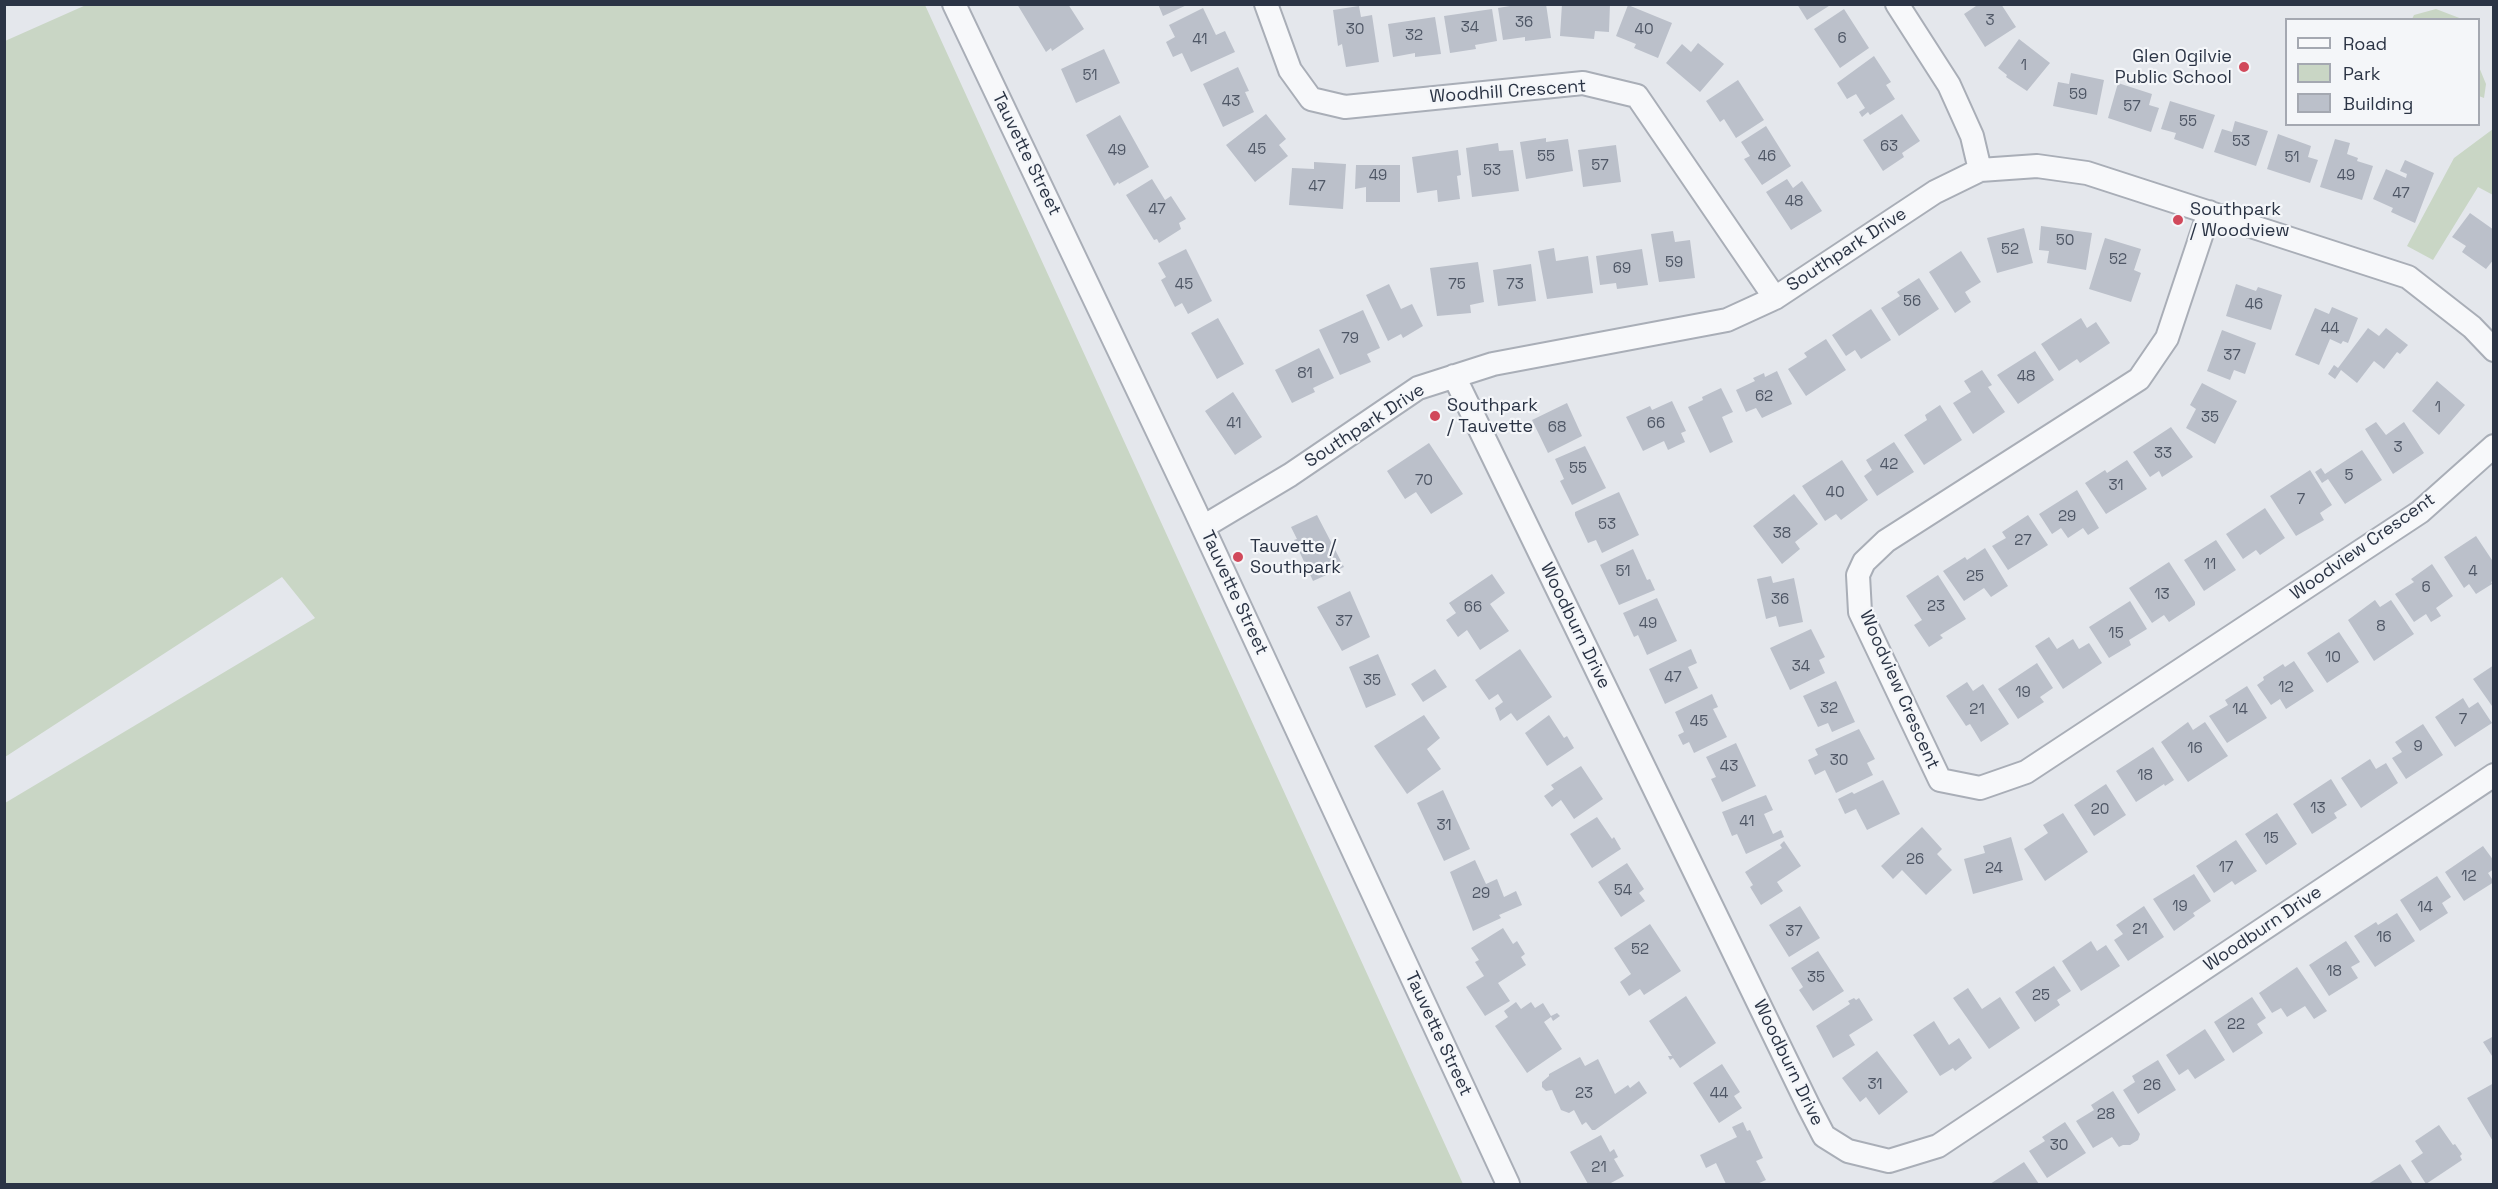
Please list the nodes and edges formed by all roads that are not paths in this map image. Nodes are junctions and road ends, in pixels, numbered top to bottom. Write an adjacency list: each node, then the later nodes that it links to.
1 (954, 4): 10 (street, Tauvette Street)
2 (1266, 4): 6 (street, Woodhill Crescent)
3 (1897, 4): 4 (street)
4 (1980, 171): 5 (street, Southpark Drive); 6 (street, Southpark Drive)
5 (2209, 213): 7 (street, Southpark Drive); 9 (street, Woodview Crescent)
6 (1775, 298): 8 (street, Southpark Drive)
7 (2493, 350)
8 (1454, 376): 10 (street, Southpark Drive); 11 (street, Woodburn Drive)
9 (2493, 446)
10 (1203, 527): 12 (street, Tauvette Street)
11 (2493, 775)
12 (1508, 1185)

